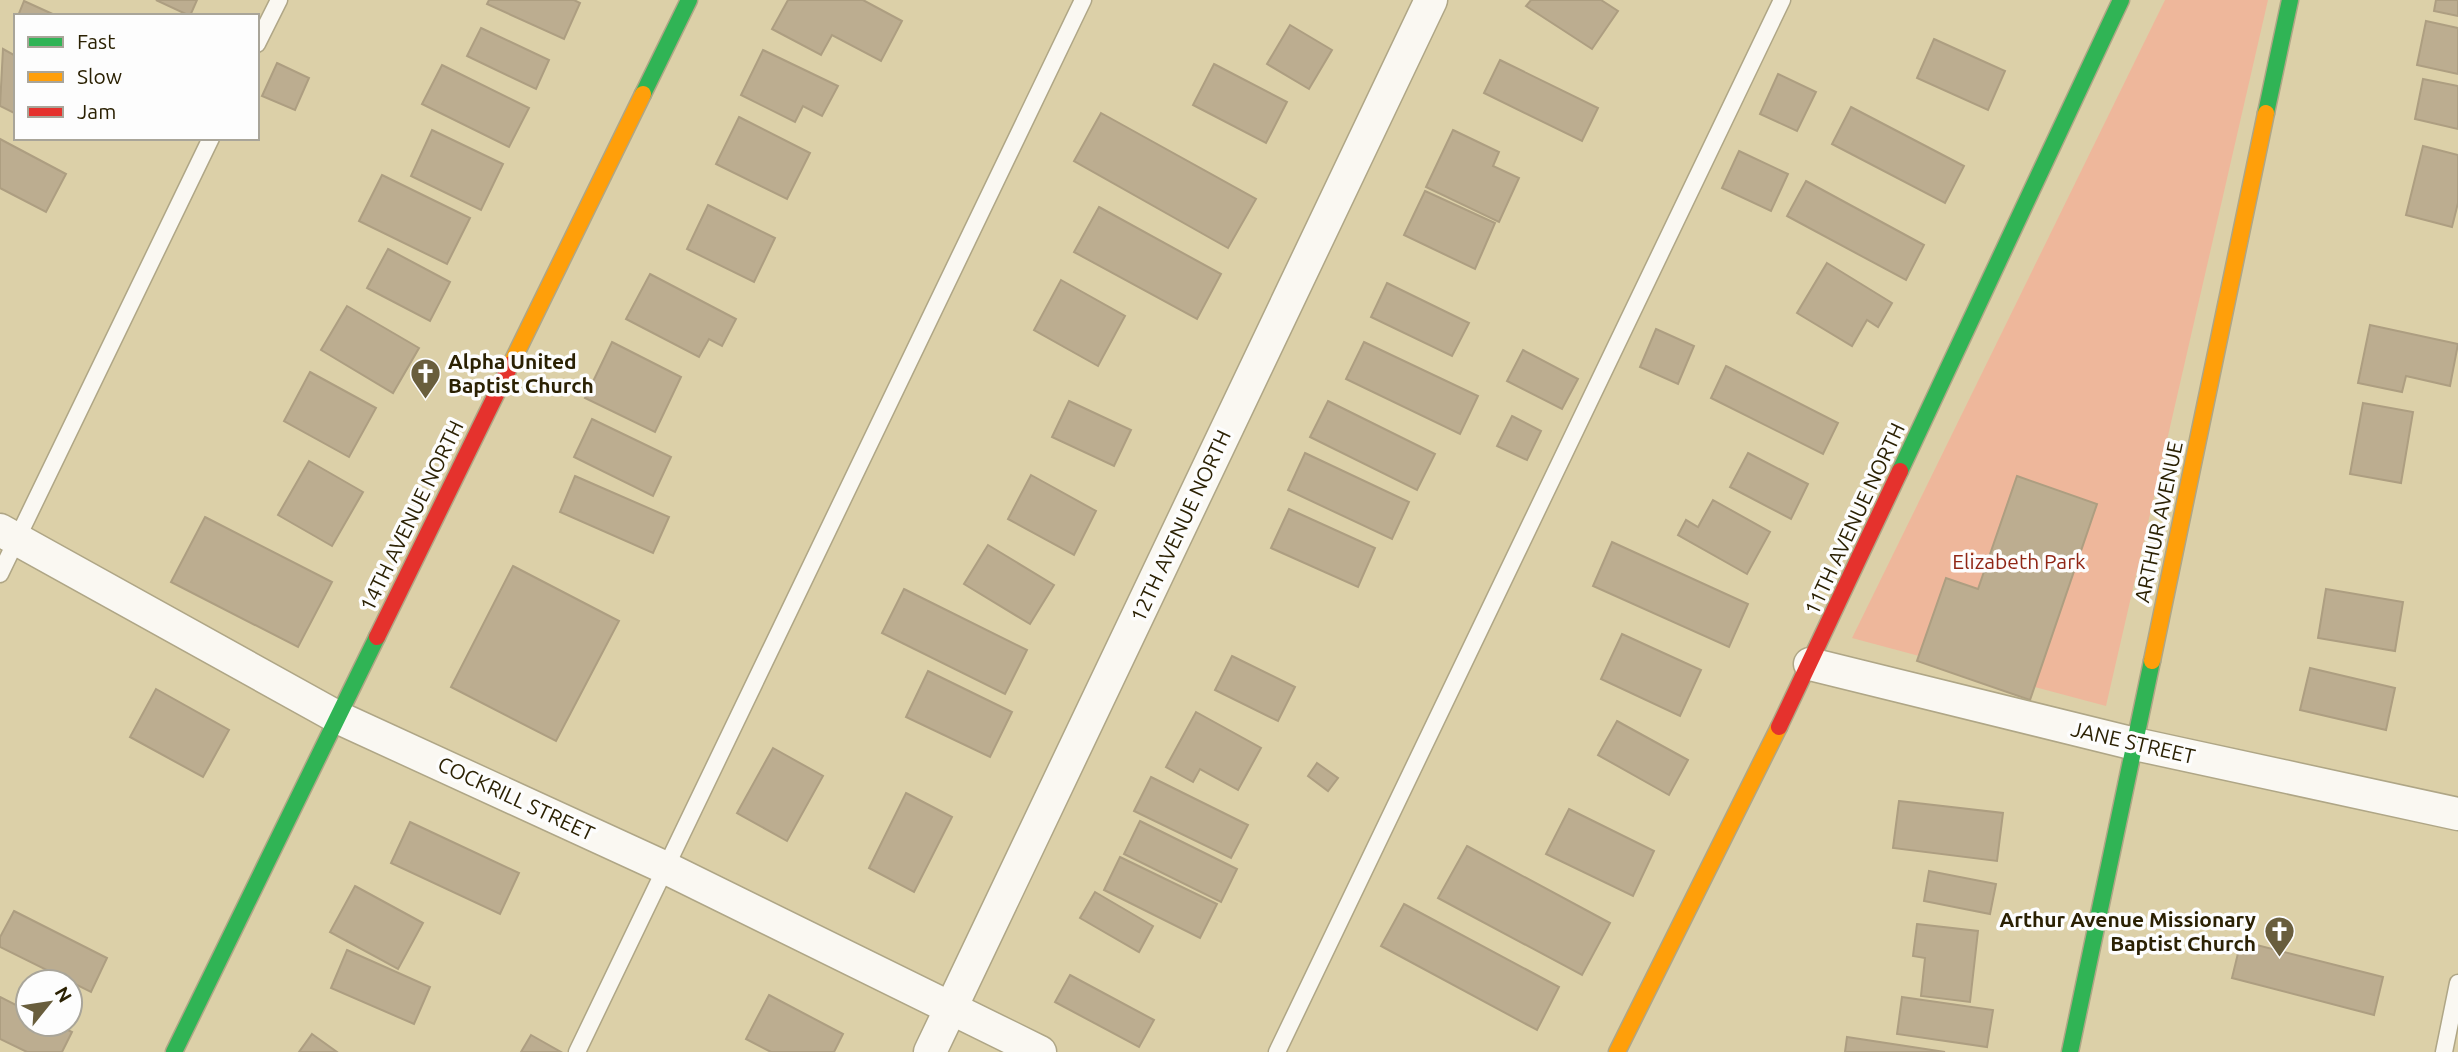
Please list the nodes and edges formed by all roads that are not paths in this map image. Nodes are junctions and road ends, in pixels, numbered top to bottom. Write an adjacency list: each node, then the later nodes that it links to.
1 (279, 0): 8 (lane)
2 (689, 0): 13 (street, 14TH AVENUE NORTH)
3 (1083, 0): 16 (lane)
4 (1431, 0): 18 (street, 12TH AVENUE NORTH)
5 (1782, 0): 23 (lane)
6 (2121, 0): 12 (street, 11TH AVENUE NORTH)
7 (2290, 0): 14 (street, ARTHUR AVENUE)
8 (259, 40)
9 (210, 140): 10 (lane)
10 (8, 534): 11 (lane); 13 (street, COCKRILL STREET)
11 (0, 574)
12 (1810, 664): 14 (street, JANE STREET); 24 (street, 11TH AVENUE NORTH)
13 (337, 716): 16 (street, COCKRILL STREET); 19 (street, 14TH AVENUE NORTH)
14 (2135, 744): 15 (street, JANE STREET); 25 (street, ARTHUR AVENUE)
15 (2458, 814)
16 (666, 868): 18 (street, COCKRILL STREET); 20 (lane)
17 (2458, 983): 26 (lane)
18 (950, 1010): 21 (street, 12TH AVENUE NORTH); 22 (street, COCKRILL STREET)
19 (174, 1052)
20 (577, 1052)
21 (930, 1052)
22 (1040, 1052)
23 (1277, 1052)
24 (1617, 1052)
25 (2070, 1052)
26 (2444, 1052)

